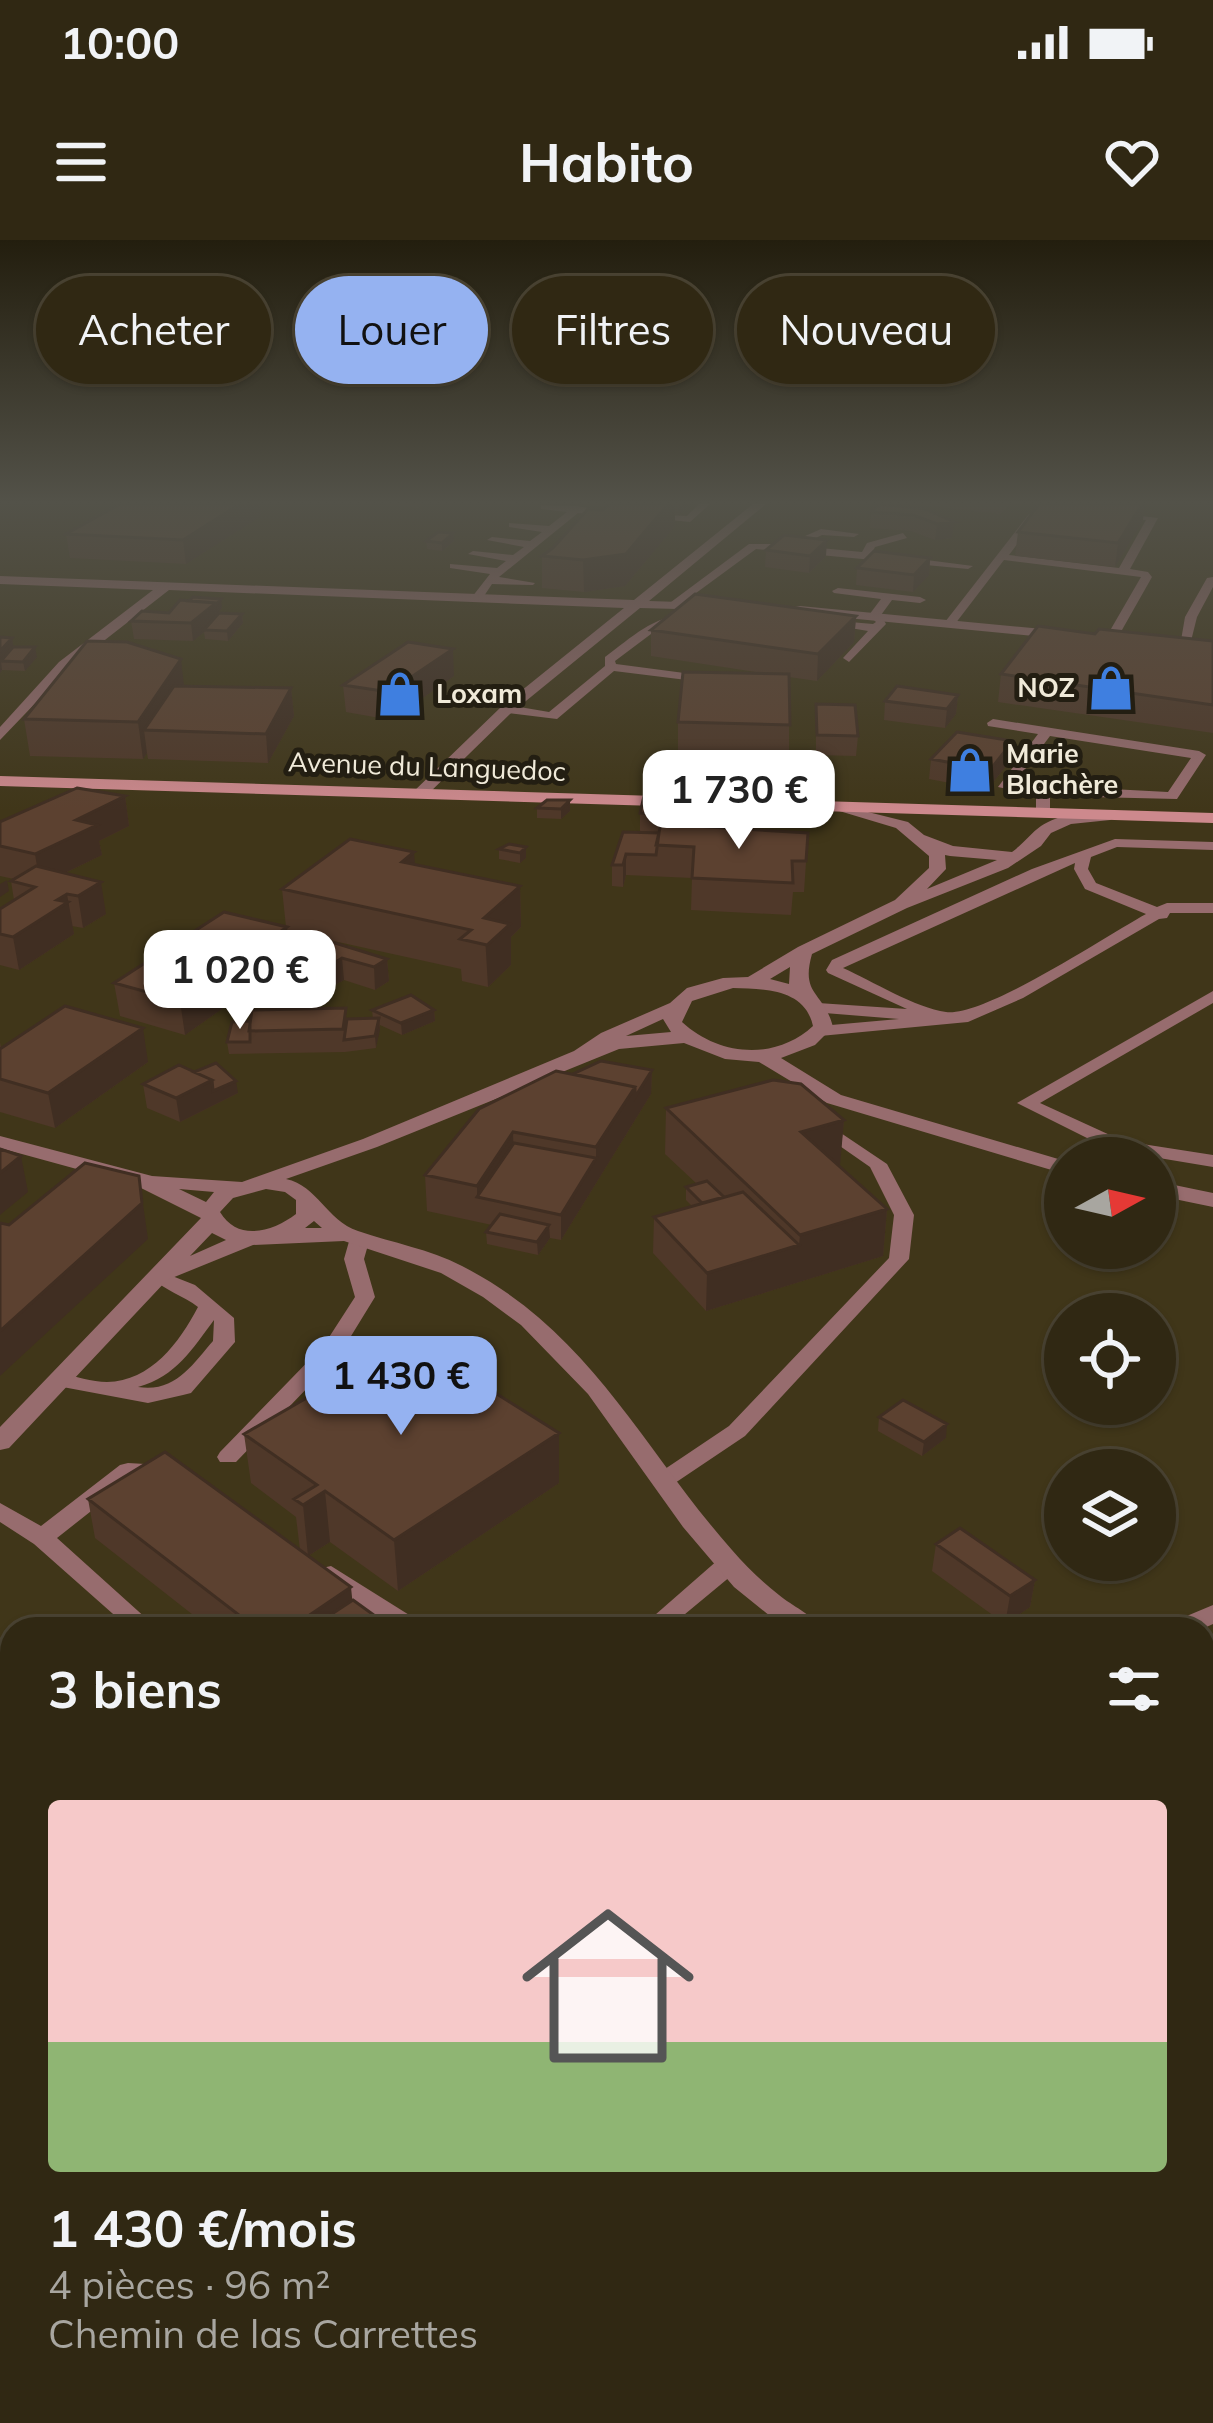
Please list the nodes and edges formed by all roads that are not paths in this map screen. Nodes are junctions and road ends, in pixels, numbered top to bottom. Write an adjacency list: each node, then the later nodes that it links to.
1 (140, 606): 22 (street)
2 (636, 606): 19 (street)
3 (680, 606): 8 (street)
4 (884, 606): 10 (lane)
5 (964, 606): 11 (lane)
6 (1130, 606): 12 (lane)
7 (1196, 606): 15 (lane)
8 (734, 613): 17 (lane)
9 (787, 615): 10 (street)
10 (875, 621): 11 (street); 16 (lane)
11 (951, 622): 12 (street)
12 (1109, 641): 13 (street)
13 (1128, 643)
14 (1165, 647): 15 (street)
15 (1190, 650)
16 (849, 658)
17 (611, 667): 18 (lane); 19 (lane)
18 (706, 680)
19 (508, 709): 26 (street)
20 (993, 723): 21 (lane)
21 (1046, 732): 23 (lane); 25 (lane)
22 (0, 736)
23 (1206, 756): 27 (lane)
24 (0, 781): 26 (main road, Avenue du Languedoc)
25 (1043, 793): 27 (lane); 33 (lane)
26 (419, 794): 28 (main road, Avenue du Languedoc)
27 (1126, 794): 31 (lane)
28 (842, 807): 29 (main road, Avenue du Languedoc); 34 (street)
29 (928, 808): 30 (main road, Avenue du Languedoc); 34 (street)
30 (1016, 811): 33 (street)
31 (1126, 814): 32 (main road); 33 (street)
32 (1213, 818)
33 (1044, 821): 37 (street)
34 (921, 838): 37 (street); 38 (street)
35 (1213, 846): 36 (lane)
36 (1085, 852): 40 (lane); 47 (lane)
37 (1016, 856): 38 (street)
38 (902, 904): 41 (street)
39 (1213, 908): 40 (lane)
40 (1162, 915): 48 (lane)
41 (804, 951): 42 (street); 43 (street)
42 (751, 982): 43 (street); 45 (street)
43 (801, 994): 46 (street)
44 (1208, 1003): 58 (lane)
45 (674, 1008): 50 (street); 52 (street)
46 (818, 1008): 47 (lane); 49 (street)
47 (936, 1016): 48 (lane)
48 (962, 1018): 49 (lane)
49 (820, 1031): 51 (street)
50 (684, 1037): 52 (street); 53 (street)
51 (799, 1047): 53 (street); 54 (street)
52 (581, 1055): 57 (street)
53 (762, 1055): 54 (street)
54 (890, 1114): 59 (street)
55 (806, 1119): 73 (lane)
56 (0, 1142): 60 (street)
57 (370, 1143): 61 (street); 64 (street)
58 (1213, 1161)
59 (1044, 1162)
60 (143, 1180): 61 (street); 65 (street)
61 (244, 1185): 64 (street); 65 (street)
62 (1176, 1192): 63 (street)
63 (1213, 1200)
64 (309, 1203): 66 (street); 67 (street)
65 (210, 1217): 67 (street); 68 (street)
66 (352, 1236): 67 (street); 71 (lane); 73 (street)
67 (260, 1237): 68 (street)
68 (162, 1278): 69 (street); 69 (lane)
69 (60, 1380): 70 (street)
70 (0, 1442)
71 (228, 1457)
72 (181, 1473): 75 (lane)
73 (664, 1480): 77 (street)
74 (0, 1511): 75 (lane)
75 (42, 1538): 78 (lane)
76 (316, 1564): 79 (lane)
77 (728, 1565): 80 (lane); 81 (street)
78 (132, 1617)
79 (395, 1617)
80 (665, 1617)
81 (792, 1617)

